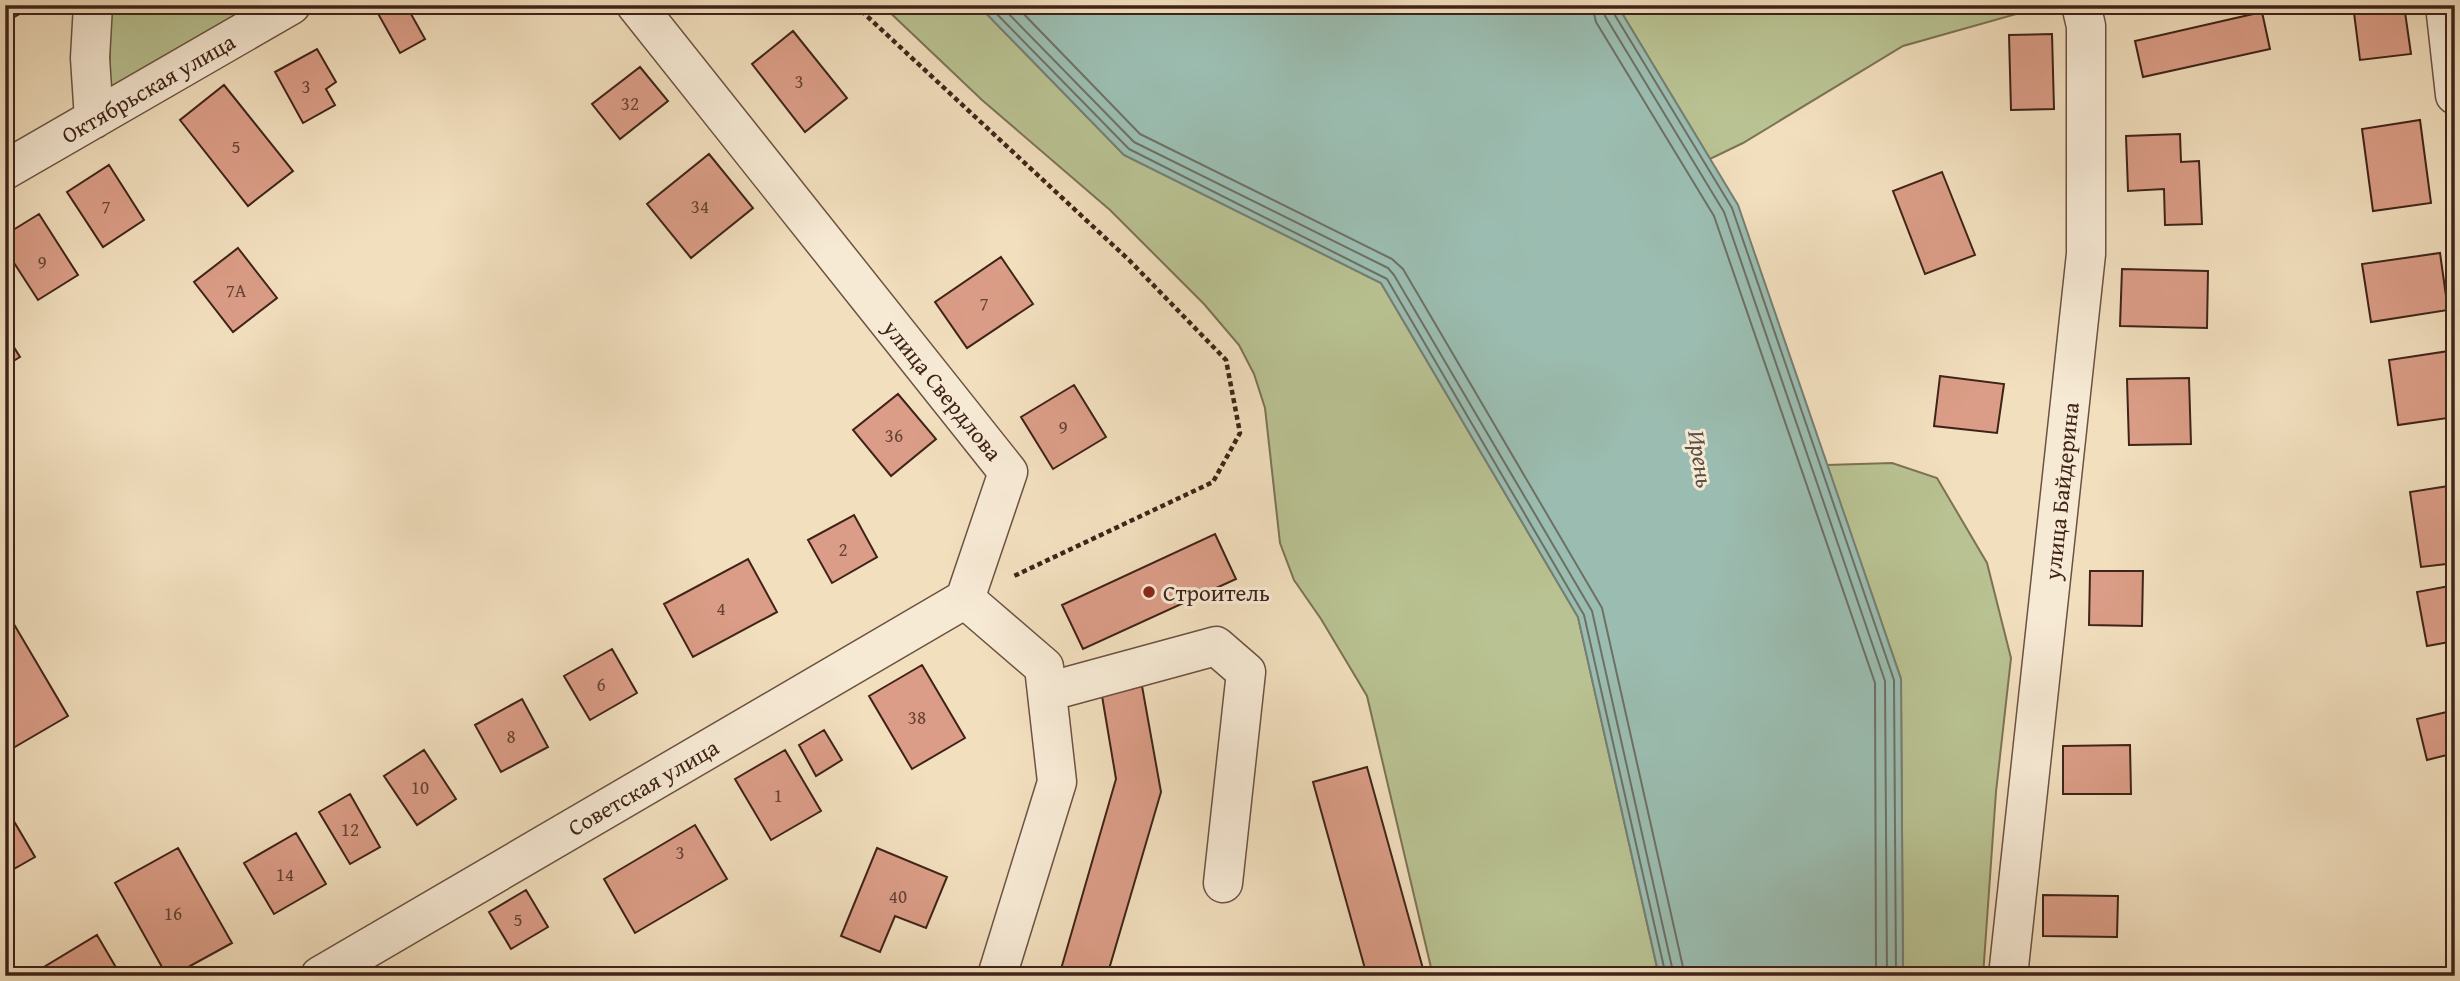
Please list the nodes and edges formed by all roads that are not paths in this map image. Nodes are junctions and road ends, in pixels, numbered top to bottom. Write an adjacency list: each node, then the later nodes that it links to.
1 (93, 5): 7 (street)
2 (291, 5): 7 (street, Октябрьская улица)
3 (636, 5): 9 (street, улица Свердлова)
4 (2081, 5): 14 (street, улица Байдерина)
5 (2445, 5): 6 (street)
6 (2455, 95)
7 (94, 119): 8 (street, Октябрьская улица)
8 (5, 170)
9 (965, 599): 10 (street); 12 (street, Советская улица)
10 (1047, 691): 11 (street); 13 (street)
11 (1223, 883)
12 (320, 976)
13 (997, 976)
14 (2008, 976)

